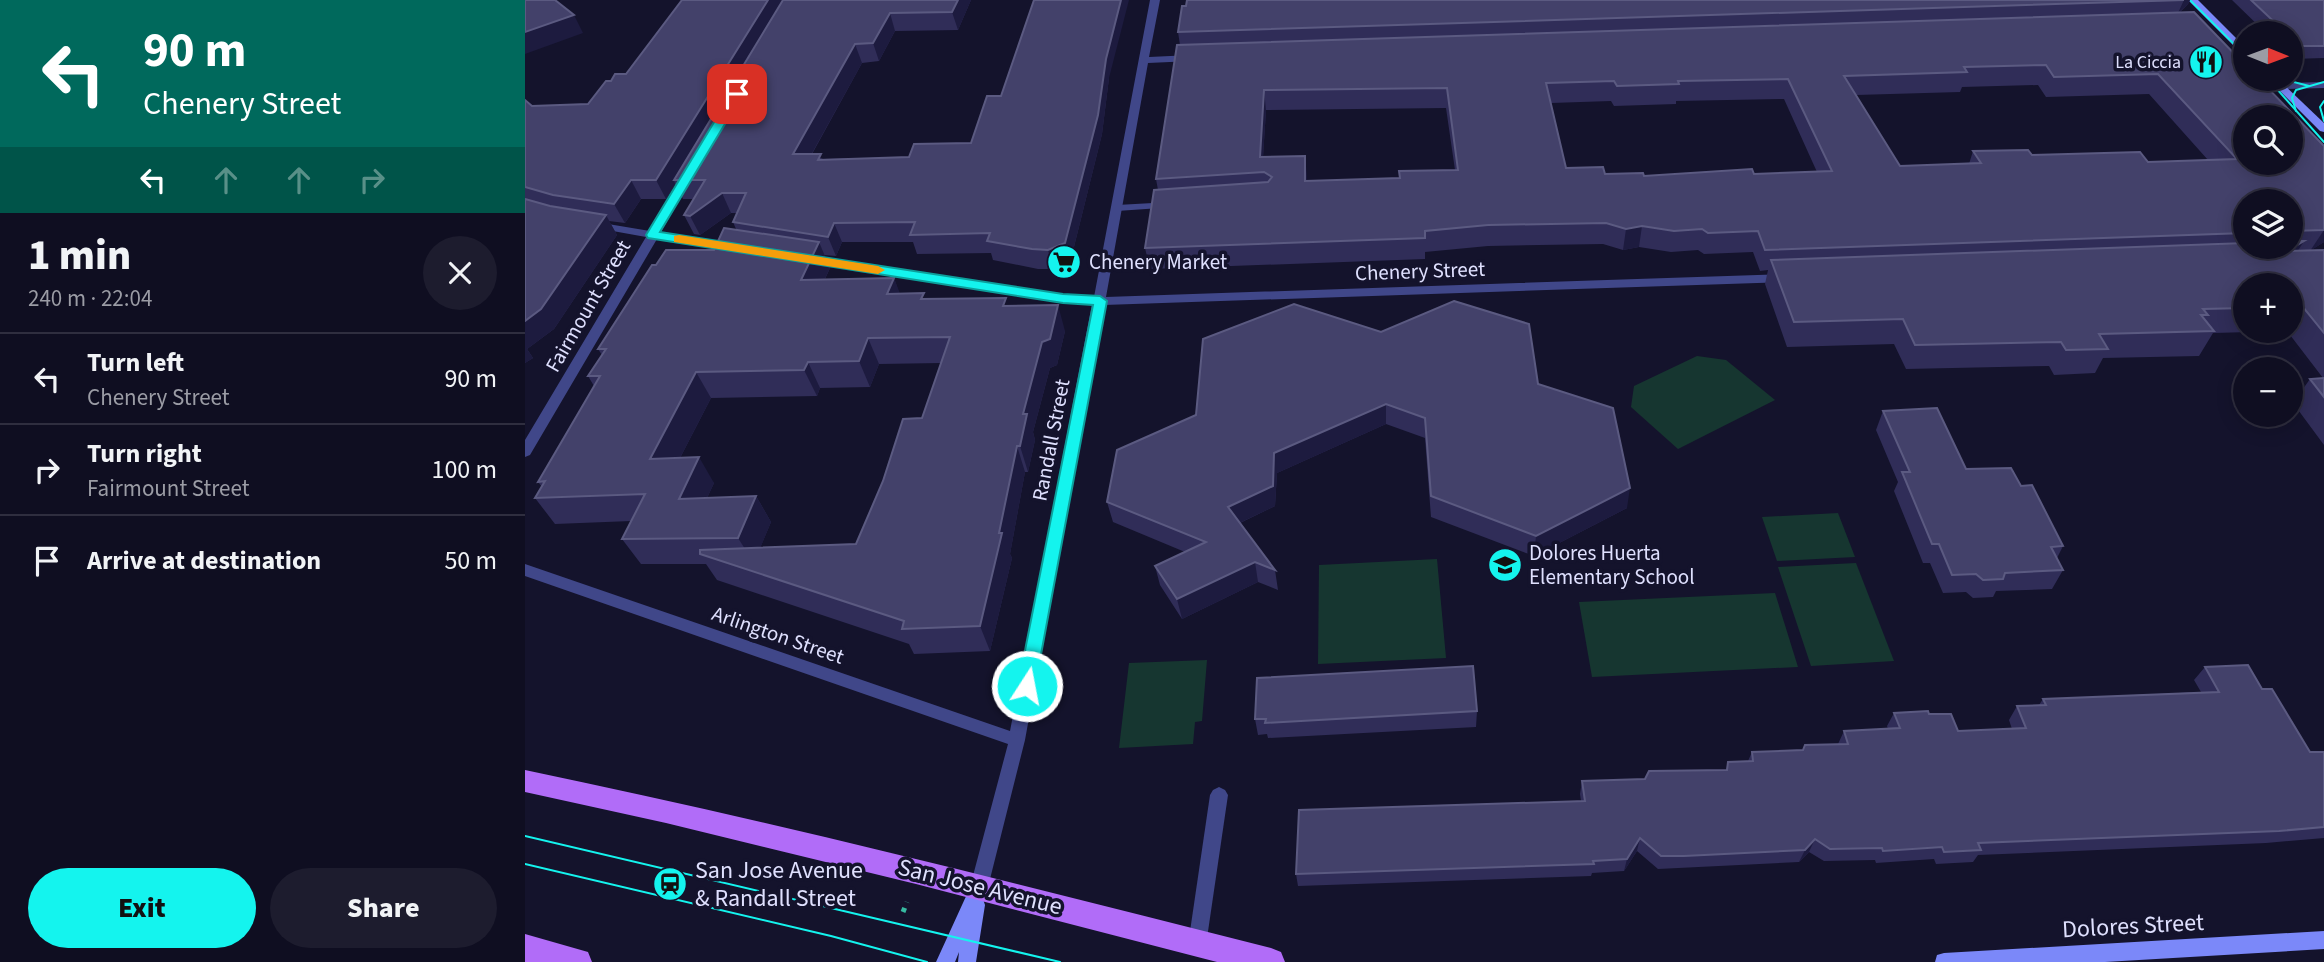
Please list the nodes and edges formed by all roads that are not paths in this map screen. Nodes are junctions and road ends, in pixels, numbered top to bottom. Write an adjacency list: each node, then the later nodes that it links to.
1 (1154, 0): 7 (street, Randall Street)
2 (2193, 0): 4 (main road)
3 (2205, 25): 4 (street)
4 (2218, 25): 5 (main road)
5 (2233, 40)
6 (1199, 58): 7 (street)
7 (1144, 60): 14 (street, Randall Street)
8 (2303, 84): 9 (street)
9 (2324, 85)
10 (2285, 91): 11 (main road)
11 (2324, 129)
12 (695, 164): 16 (street, Fairmount Street)
13 (1181, 205): 14 (street)
14 (1117, 208): 20 (street, Randall Street)
15 (586, 224): 16 (street)
16 (652, 235): 17 (street); 21 (street, Fairmount Street)
17 (753, 250)
18 (793, 257): 20 (street, Chenery Street)
19 (1795, 277): 20 (street, Chenery Street)
20 (1100, 301): 23 (street, Randall Street)
21 (525, 452)
22 (525, 570): 23 (street, Arlington Street)
23 (1017, 740): 26 (street, Randall Street)
24 (525, 781): 26 (main road, San Jose Avenue)
25 (1219, 795): 28 (street)
26 (979, 887): 28 (main road, San Jose Avenue); 31 (main road, Randall Street); 32 (main road, Randall Street)
27 (2324, 940): 34 (main road, Dolores Street)
28 (1198, 945): 33 (main road, San Jose Avenue)
29 (525, 948): 30 (main road)
30 (578, 962)
31 (945, 962)
32 (967, 962)
33 (1271, 962)
34 (1944, 962)

